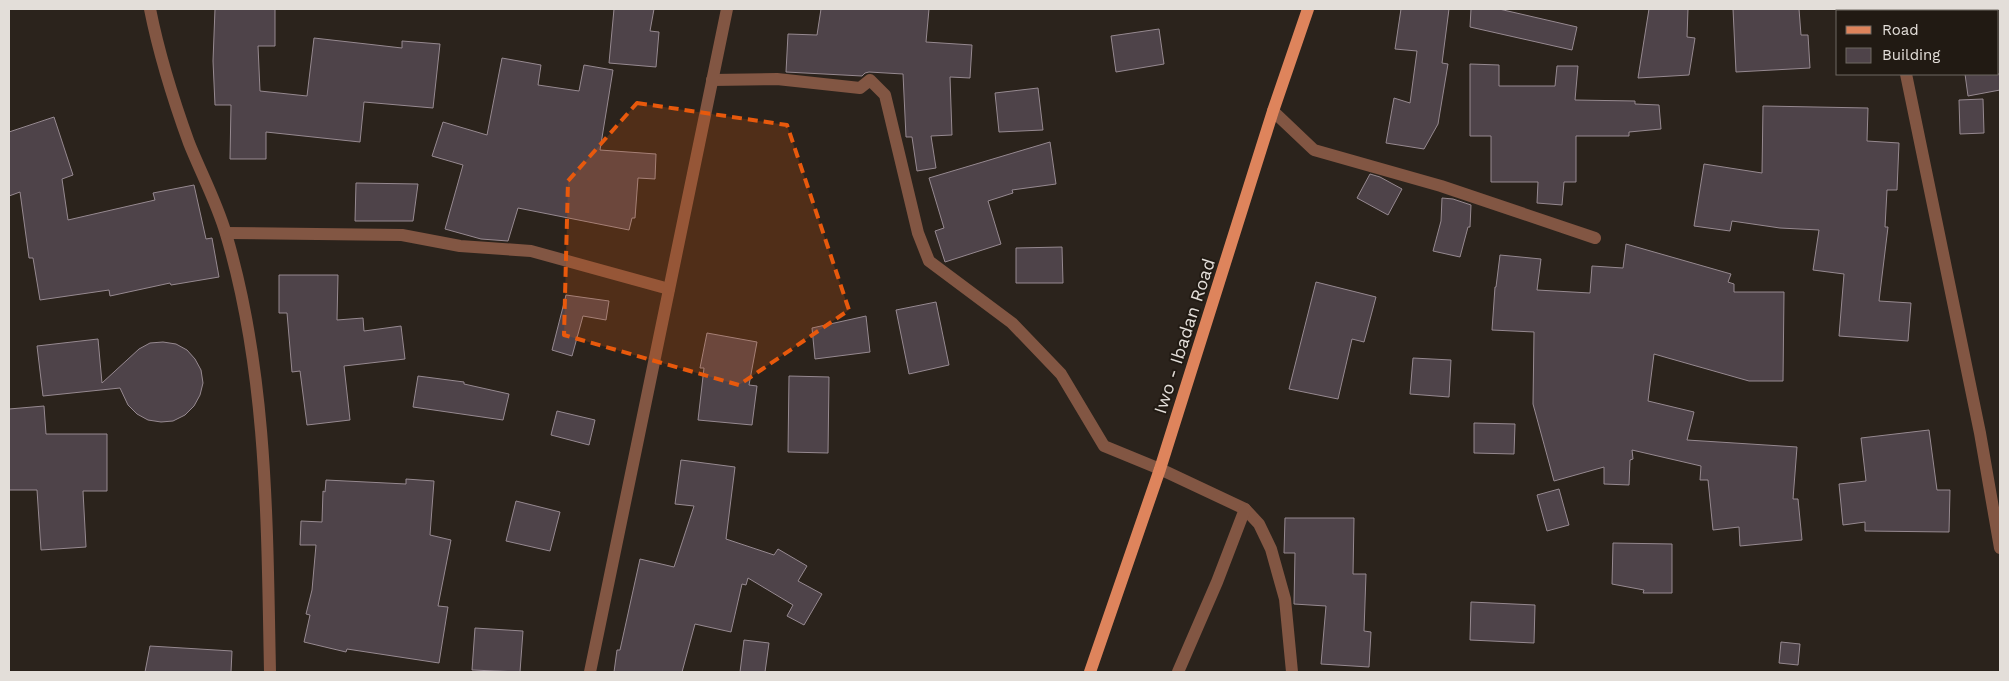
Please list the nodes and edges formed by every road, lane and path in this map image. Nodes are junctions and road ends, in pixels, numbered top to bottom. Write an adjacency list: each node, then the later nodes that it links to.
1 (150, 9): 7 (street)
2 (726, 9): 5 (street)
3 (1308, 9): 6 (main road, Iwo - Ibadan Road)
4 (1906, 75): 12 (street)
5 (712, 80): 9 (street); 10 (street)
6 (1273, 111): 8 (street); 10 (main road, Iwo - Ibadan Road)
7 (226, 233): 9 (street); 13 (street)
8 (1595, 238)
9 (669, 289): 14 (street)
10 (1160, 469): 11 (street); 15 (main road, Iwo - Ibadan Road)
11 (1245, 509): 16 (street); 17 (street)
12 (2000, 548)
13 (270, 672)
14 (590, 672)
15 (1090, 672)
16 (1178, 672)
17 (1292, 672)

